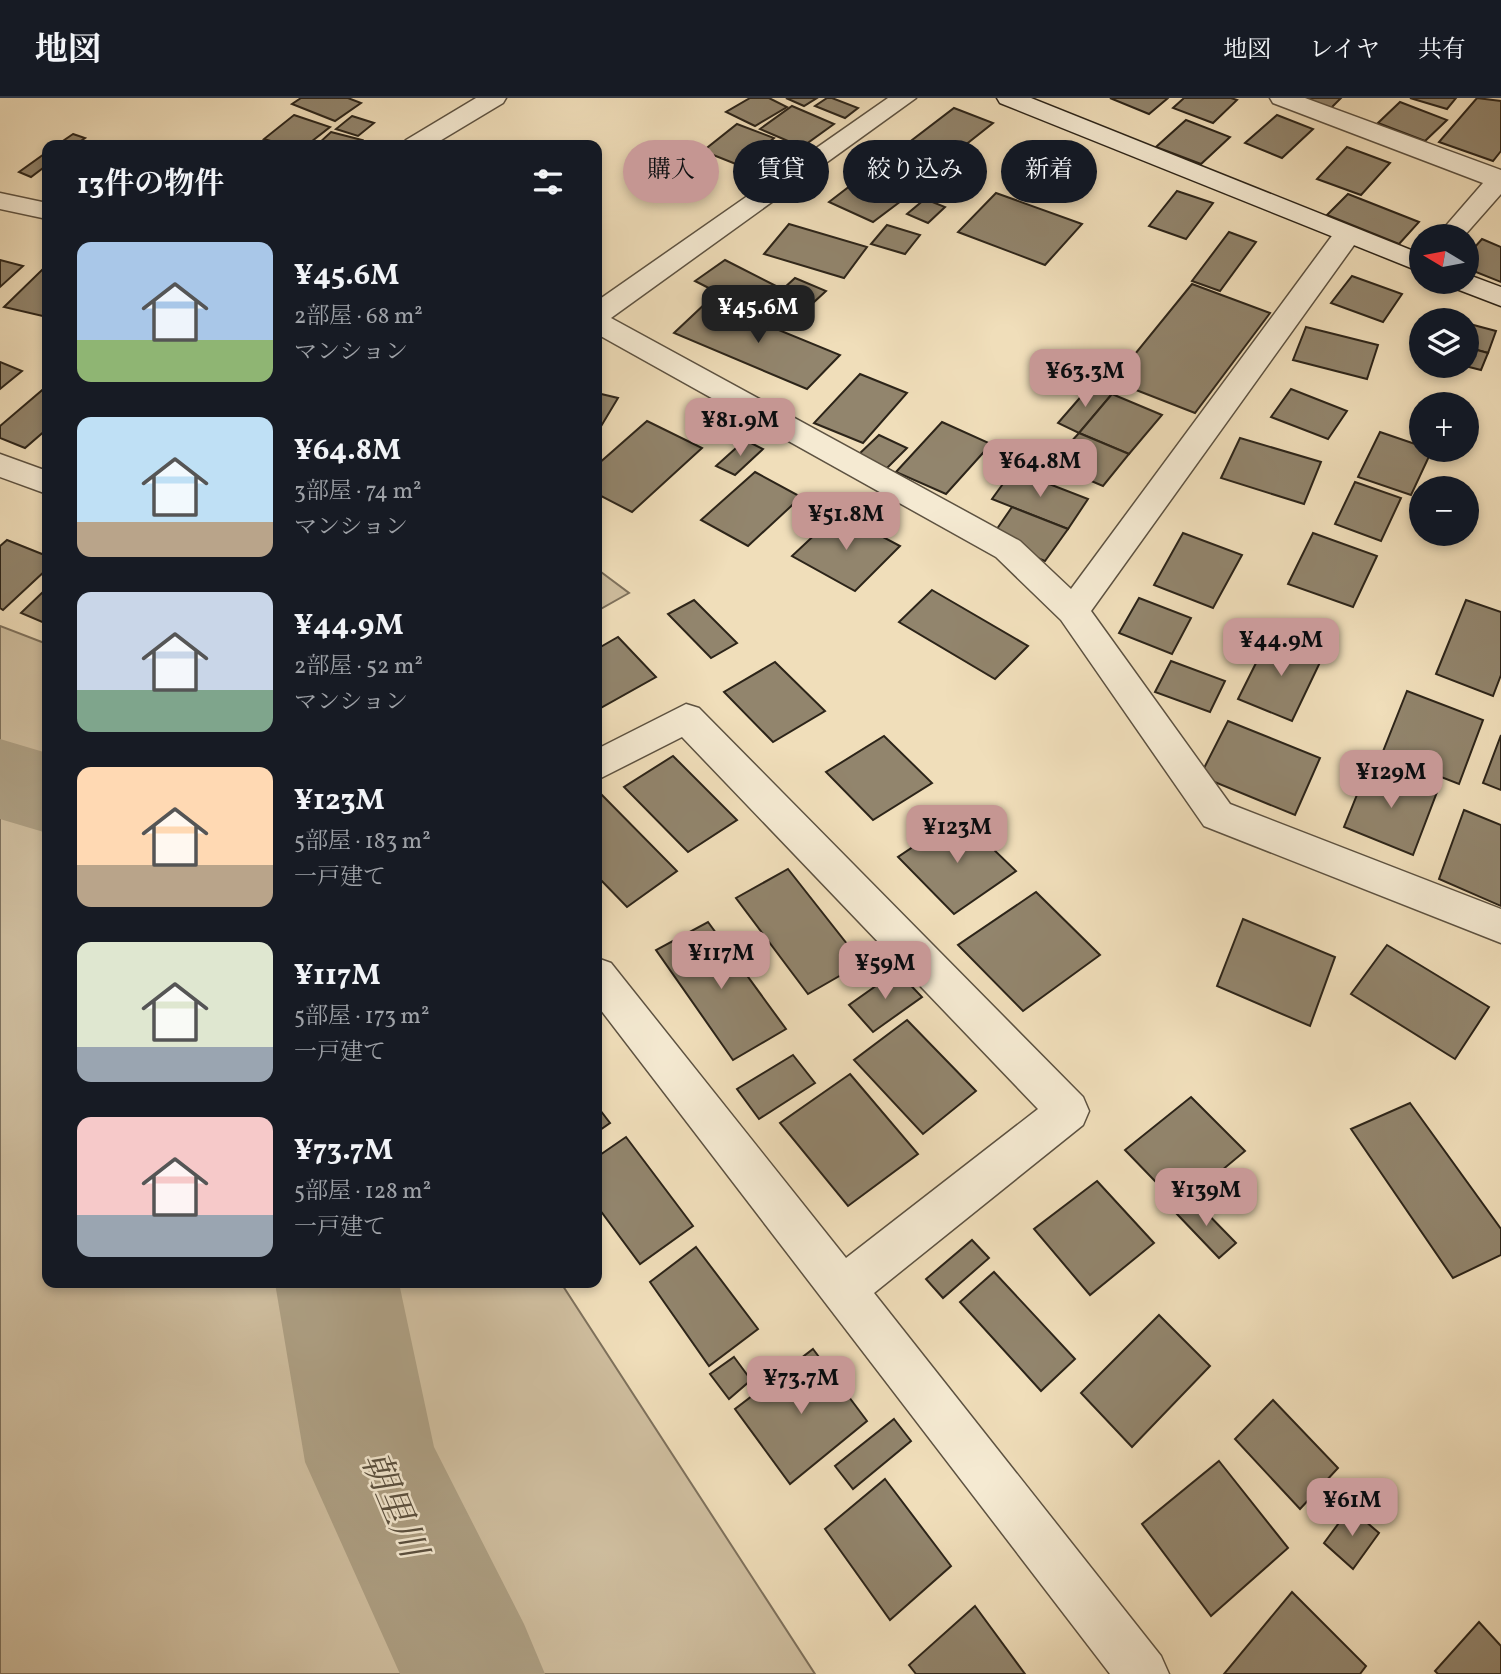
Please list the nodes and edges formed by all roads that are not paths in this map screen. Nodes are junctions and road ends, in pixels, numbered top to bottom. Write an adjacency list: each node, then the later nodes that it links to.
1 (494, 98): 5 (street)
2 (904, 98): 14 (street)
3 (1009, 98): 10 (street)
4 (1282, 98): 6 (street)
5 (423, 140)
6 (1500, 179): 9 (street)
7 (0, 201): 8 (street)
8 (42, 210)
9 (1461, 224)
10 (1347, 234): 11 (street); 18 (street)
11 (1409, 259)
12 (1479, 288): 13 (street)
13 (1501, 297)
14 (602, 310)
15 (602, 325): 18 (street)
16 (0, 465): 17 (street)
17 (42, 481)
18 (1073, 611): 20 (street)
19 (602, 763): 22 (street)
20 (1501, 926)
21 (602, 981): 22 (street)
22 (843, 1289): 23 (street)
23 (1143, 1674)

